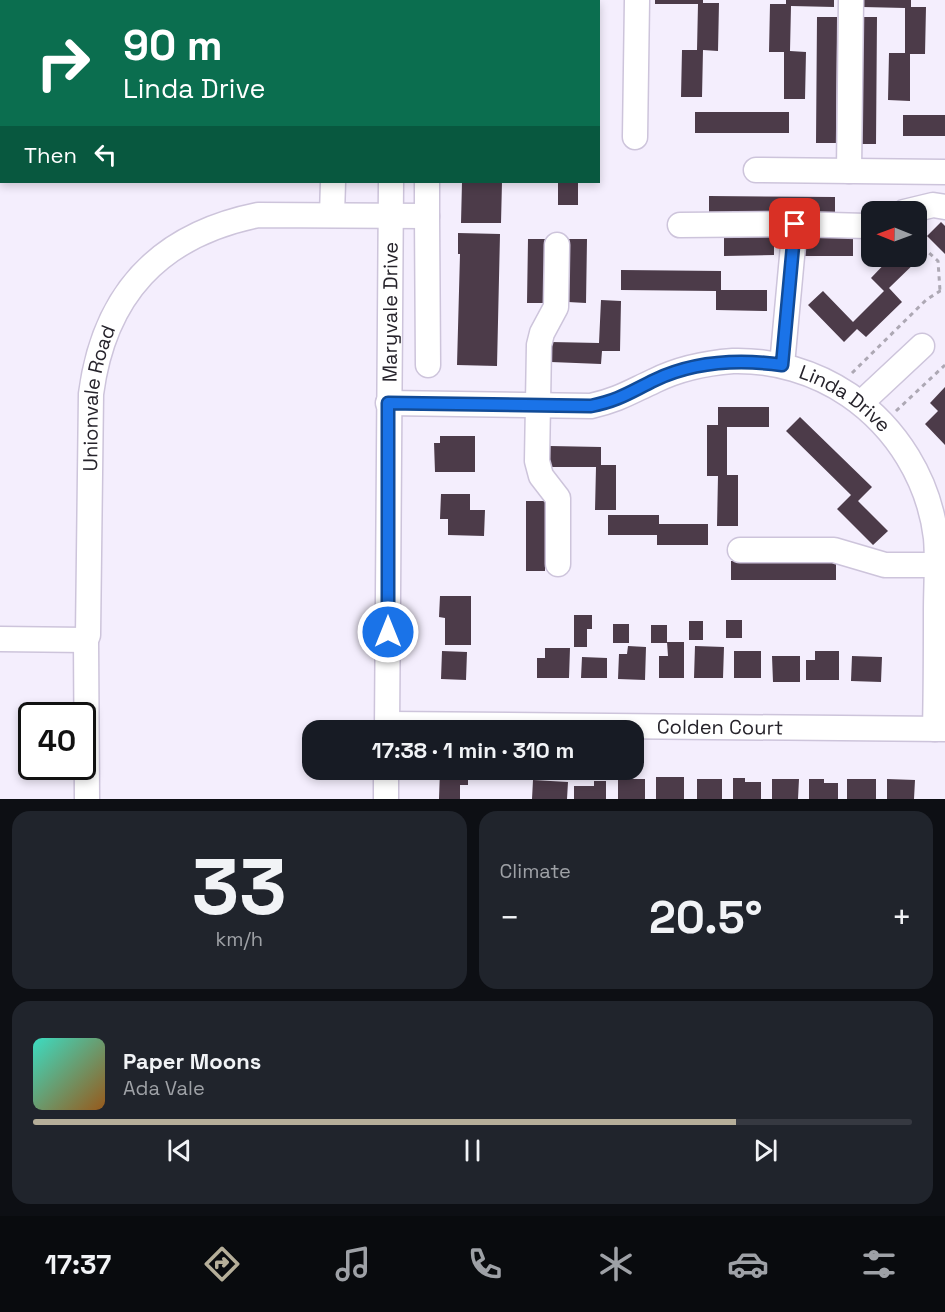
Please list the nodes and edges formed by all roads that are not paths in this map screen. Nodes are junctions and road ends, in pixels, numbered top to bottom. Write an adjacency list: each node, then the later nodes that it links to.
1 (636, 0): 3 (street)
2 (852, 0): 5 (street)
3 (635, 137)
4 (756, 170): 5 (street)
5 (849, 171): 6 (street)
6 (945, 172)
7 (333, 183): 13 (street)
8 (392, 183): 12 (street, Maryvale Drive)
9 (427, 183): 14 (street)
10 (927, 206): 11 (street)
11 (945, 207)
12 (391, 214): 13 (street, Unionvale Road); 14 (street, Unionvale Road); 22 (street, Maryvale Drive)
13 (332, 215): 29 (street, Unionvale Road)
14 (427, 216): 20 (street)
15 (795, 224): 16 (street); 17 (street); 21 (street)
16 (680, 225)
17 (861, 226)
18 (557, 245): 24 (street)
19 (921, 346): 23 (street)
20 (428, 365)
21 (782, 365): 23 (street, Linda Drive); 24 (street, Linda Drive)
22 (388, 403): 24 (street, Linda Drive); 30 (street, Maryvale Drive)
23 (861, 403): 27 (street, Linda Drive)
24 (538, 405): 26 (street)
25 (740, 550): 27 (street)
26 (558, 564)
27 (941, 565): 32 (street, Linda Drive)
28 (0, 639): 29 (street)
29 (86, 640): 34 (street, Unionvale Road)
30 (387, 720)
31 (644, 728): 32 (street, Colden Court)
32 (940, 729)
33 (386, 780): 35 (street)
34 (87, 799)
35 (386, 799)

